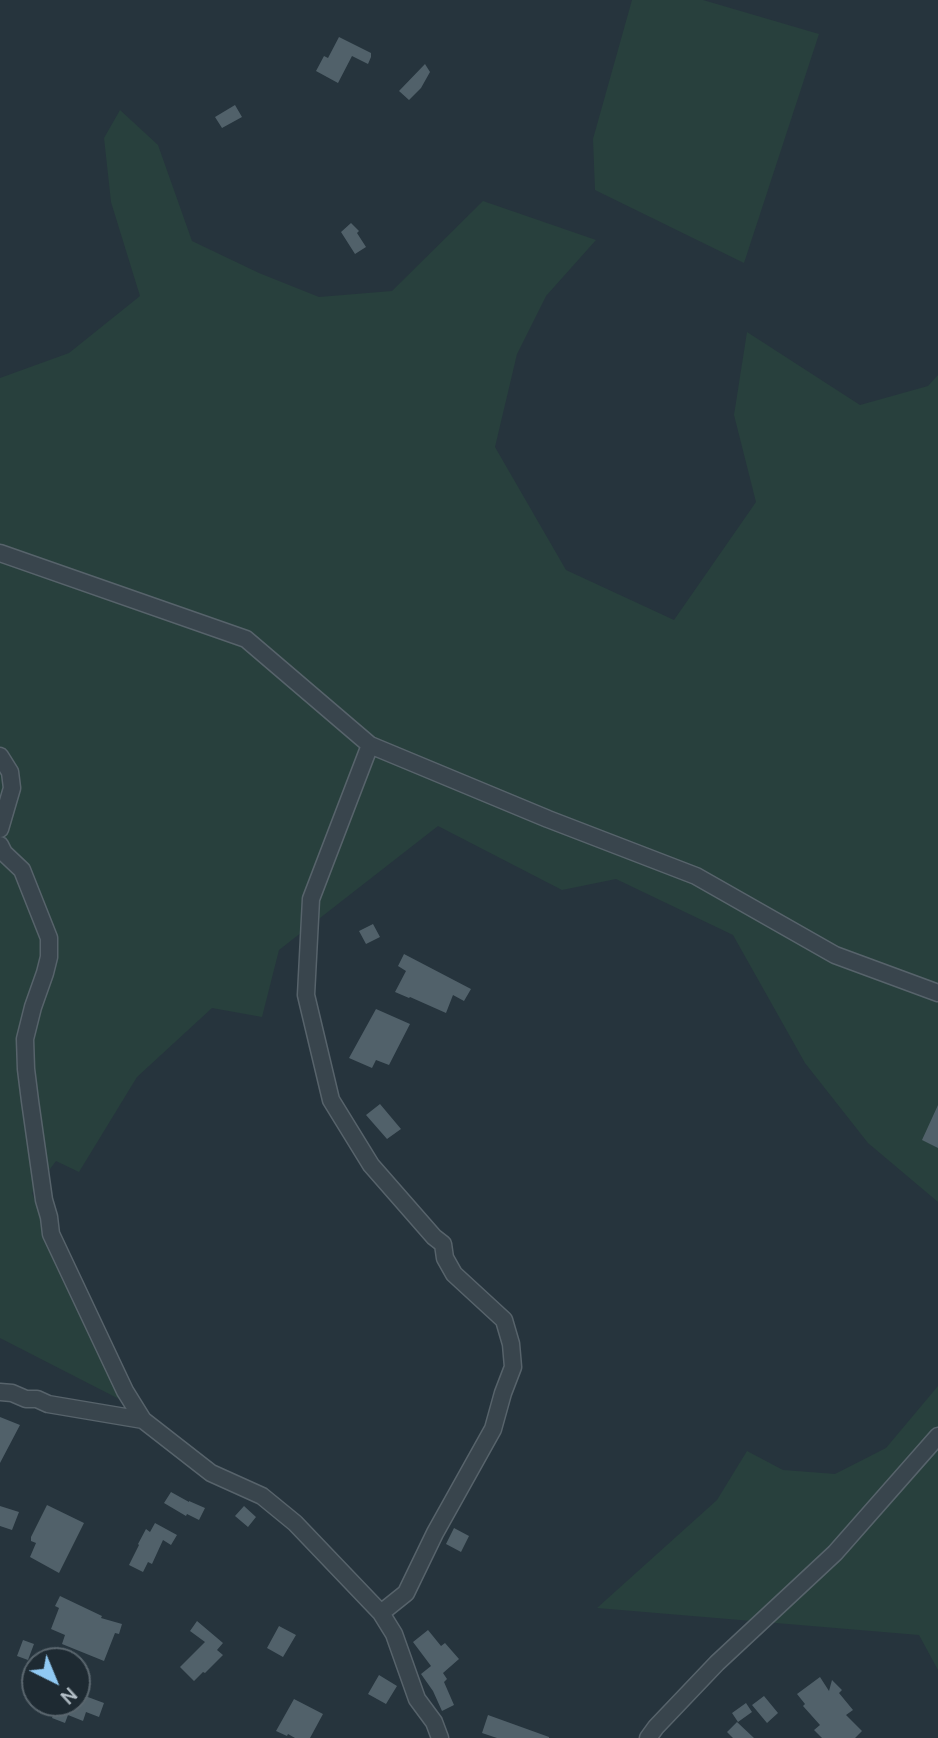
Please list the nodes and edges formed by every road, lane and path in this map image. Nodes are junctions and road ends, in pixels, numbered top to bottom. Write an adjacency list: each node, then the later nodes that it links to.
1 (0, 553): 2 (street)
2 (370, 745): 6 (street); 10 (street)
3 (0, 757): 4 (street)
4 (0, 829)
5 (0, 845): 8 (street)
6 (938, 993)
7 (0, 1392): 8 (street)
8 (143, 1420): 10 (street)
9 (938, 1436): 12 (street)
10 (381, 1613): 11 (street)
11 (440, 1738)
12 (649, 1738)

